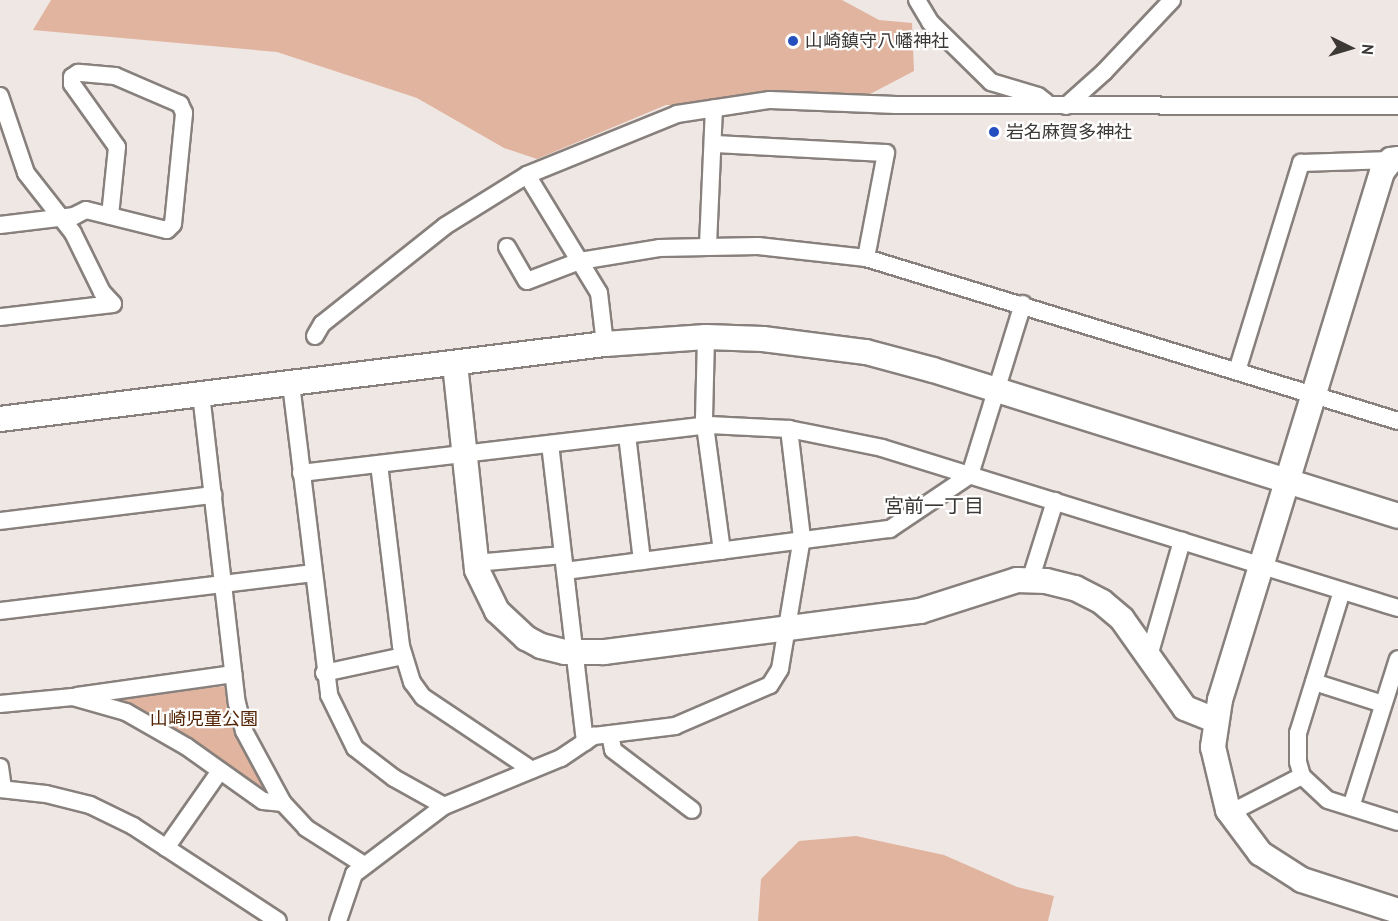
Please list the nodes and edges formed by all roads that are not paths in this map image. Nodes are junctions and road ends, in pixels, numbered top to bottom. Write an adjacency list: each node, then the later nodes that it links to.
1 (917, 0): 4 (street)
2 (1172, 0): 5 (street)
3 (0, 96): 12 (street)
4 (1048, 105): 5 (street); 7 (street)
5 (1066, 106): 6 (street)
6 (1398, 106)
7 (714, 108): 8 (street); 10 (street)
8 (714, 144): 14 (street); 16 (street)
9 (1395, 159): 24 (street); 28 (street)
10 (527, 176): 17 (street); 20 (street)
11 (110, 216): 11 (street); 12 (street)
12 (59, 218): 13 (street); 19 (street)
13 (0, 225)
14 (708, 245): 16 (street); 17 (street)
15 (507, 247): 17 (street)
16 (866, 258): 18 (street)
17 (580, 261): 22 (street)
18 (1023, 304): 24 (street); 26 (street)
19 (0, 317)
20 (315, 336)
21 (706, 337): 22 (street); 26 (street); 31 (street)
22 (605, 344): 23 (street)
23 (455, 364): 25 (street); 35 (street)
24 (1237, 371): 28 (street)
25 (291, 384): 27 (street); 37 (street)
26 (996, 390): 38 (street); 39 (street)
27 (201, 394): 30 (street); 40 (street)
28 (1313, 394): 29 (street); 39 (street)
29 (1397, 416)
30 (0, 419)
31 (705, 426): 32 (street); 33 (street); 46 (street)
32 (789, 429): 38 (street); 44 (street)
33 (627, 435): 34 (street); 47 (street)
34 (550, 444): 35 (street); 49 (street)
35 (464, 454): 36 (street); 48 (street)
36 (379, 464): 37 (street); 59 (street)
37 (301, 473): 51 (street)
38 (970, 475): 41 (street); 44 (street)
39 (1287, 482): 42 (street); 50 (street)
40 (213, 495): 43 (street); 53 (street)
41 (1055, 501): 45 (street); 52 (street)
42 (1398, 516)
43 (0, 521)
44 (801, 541): 46 (street); 57 (street)
45 (1182, 541): 50 (street); 60 (street)
46 (722, 551): 47 (street)
47 (642, 561): 49 (street)
48 (476, 563): 49 (street); 58 (street)
49 (564, 563): 58 (street)
50 (1261, 565): 54 (street); 68 (street)
51 (312, 573): 53 (street); 62 (street)
52 (1030, 581): 57 (street); 60 (street)
53 (223, 584): 56 (street); 63 (street)
54 (1342, 591): 55 (street); 64 (street)
55 (1398, 608)
56 (0, 611)
57 (787, 628): 58 (street); 69 (street)
58 (574, 653): 70 (street)
59 (403, 656): 62 (street); 72 (street)
60 (1149, 656): 68 (street)
61 (1398, 658): 67 (street)
62 (324, 673): 77 (street)
63 (233, 674): 65 (street); 76 (street)
64 (1314, 682): 67 (street); 74 (street)
65 (73, 697): 66 (street); 73 (street)
66 (0, 704)
67 (1383, 704): 78 (street)
68 (1214, 720): 80 (street)
69 (610, 734): 70 (street); 79 (street)
70 (585, 742): 72 (street)
71 (0, 767): 75 (street)
72 (532, 770): 77 (street)
73 (220, 771): 76 (street); 82 (street)
74 (1302, 776): 78 (street); 80 (street)
75 (1, 789): 82 (street)
76 (283, 803): 83 (street)
77 (444, 806): 83 (street)
78 (1351, 807): 81 (street)
79 (692, 810)
80 (1230, 813): 84 (street)
81 (1398, 822)
82 (166, 848): 85 (street)
83 (364, 865): 86 (street)
84 (1398, 910)
85 (278, 921)
86 (338, 921)

